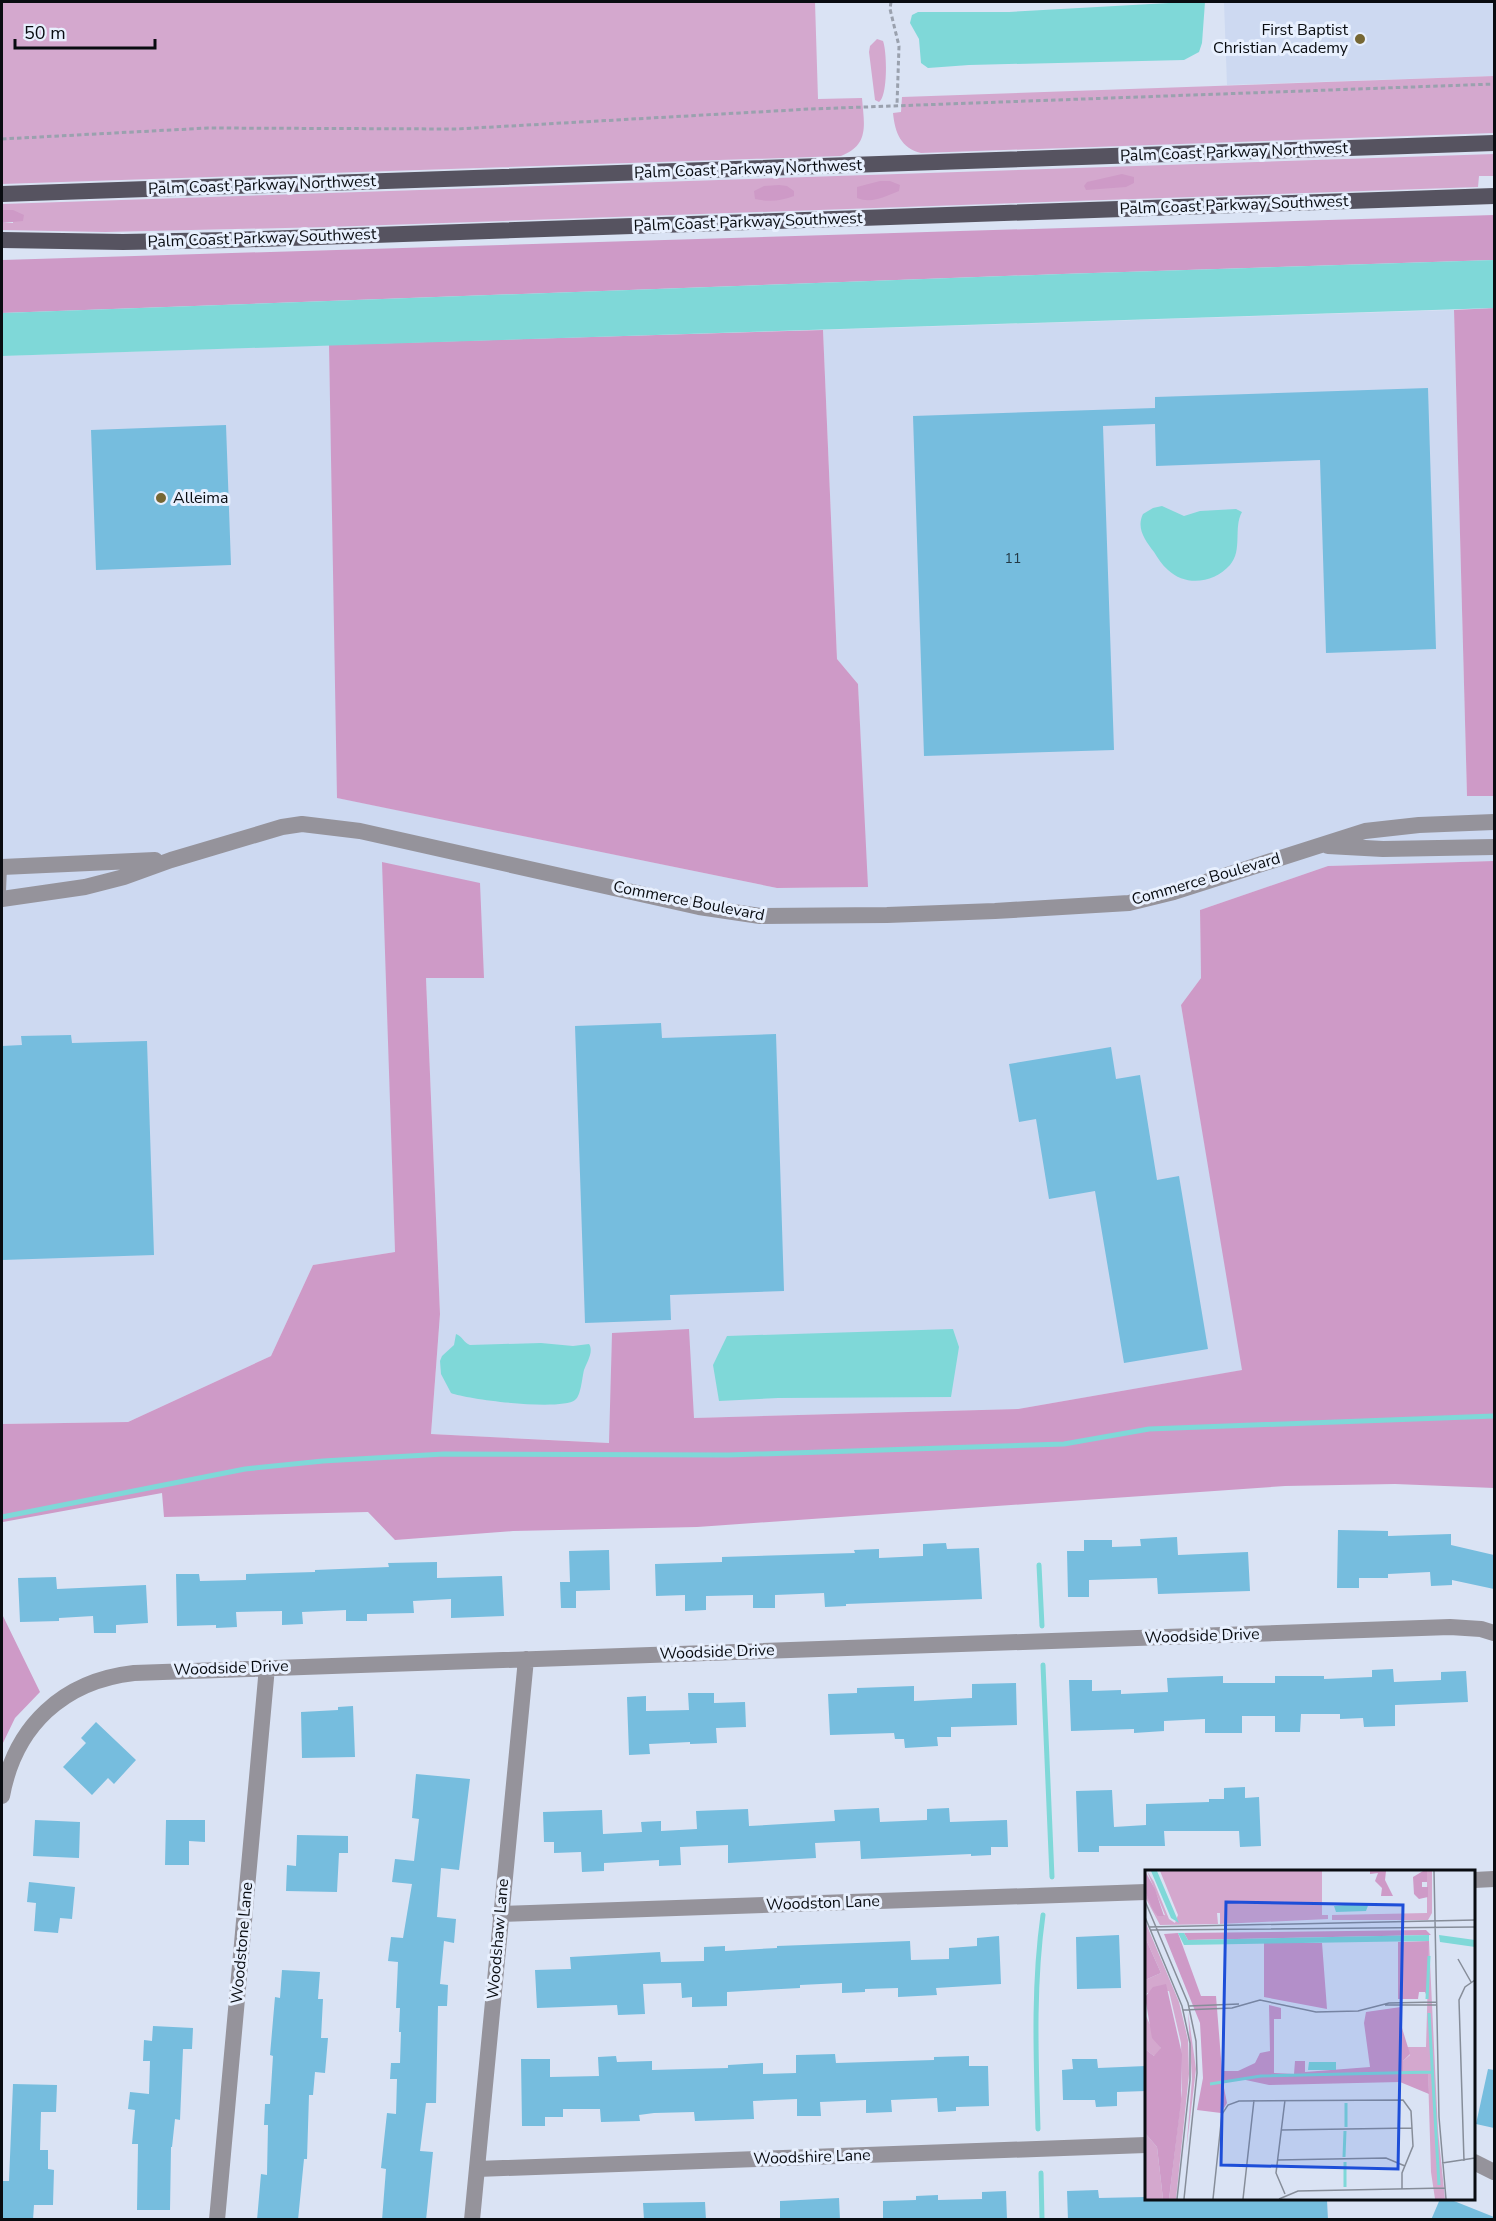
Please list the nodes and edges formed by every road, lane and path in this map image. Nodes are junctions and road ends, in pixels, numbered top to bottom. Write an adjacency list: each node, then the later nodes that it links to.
1 (891, 2): 3 (path)
2 (1494, 84): 3 (path)
3 (895, 105): 4 (path)
4 (2, 139)
5 (1494, 143): 6 (main road, Palm Coast Parkway Northwest)
6 (2, 194)
7 (1494, 196): 8 (main road, Palm Coast Parkway Southwest)
8 (2, 240)
9 (1494, 822): 10 (street, Commerce Boulevard)
10 (1318, 846): 11 (street, Commerce Boulevard); 12 (street, Commerce Boulevard)
11 (1494, 848)
12 (171, 860): 13 (street); 15 (street)
13 (2, 867): 14 (lane)
14 (2, 891)
15 (2, 899)
16 (1494, 1633): 17 (street, Woodside Drive)
17 (526, 1659): 18 (street, Woodside Drive); 23 (street, Woodshaw Lane)
18 (267, 1667): 19 (street, Woodside Drive); 28 (street, Woodstone Lane)
19 (2, 1796)
20 (1475, 1880): 21 (street)
21 (1494, 1880)
22 (1145, 1892): 23 (street, Woodston Lane)
23 (500, 1914): 26 (street, Woodshaw Lane)
24 (1145, 2145): 26 (street, Woodshire Lane)
25 (1475, 2163): 27 (street)
26 (477, 2169): 29 (street, Woodshaw Lane)
27 (1494, 2172)
28 (217, 2220)
29 (472, 2220)

